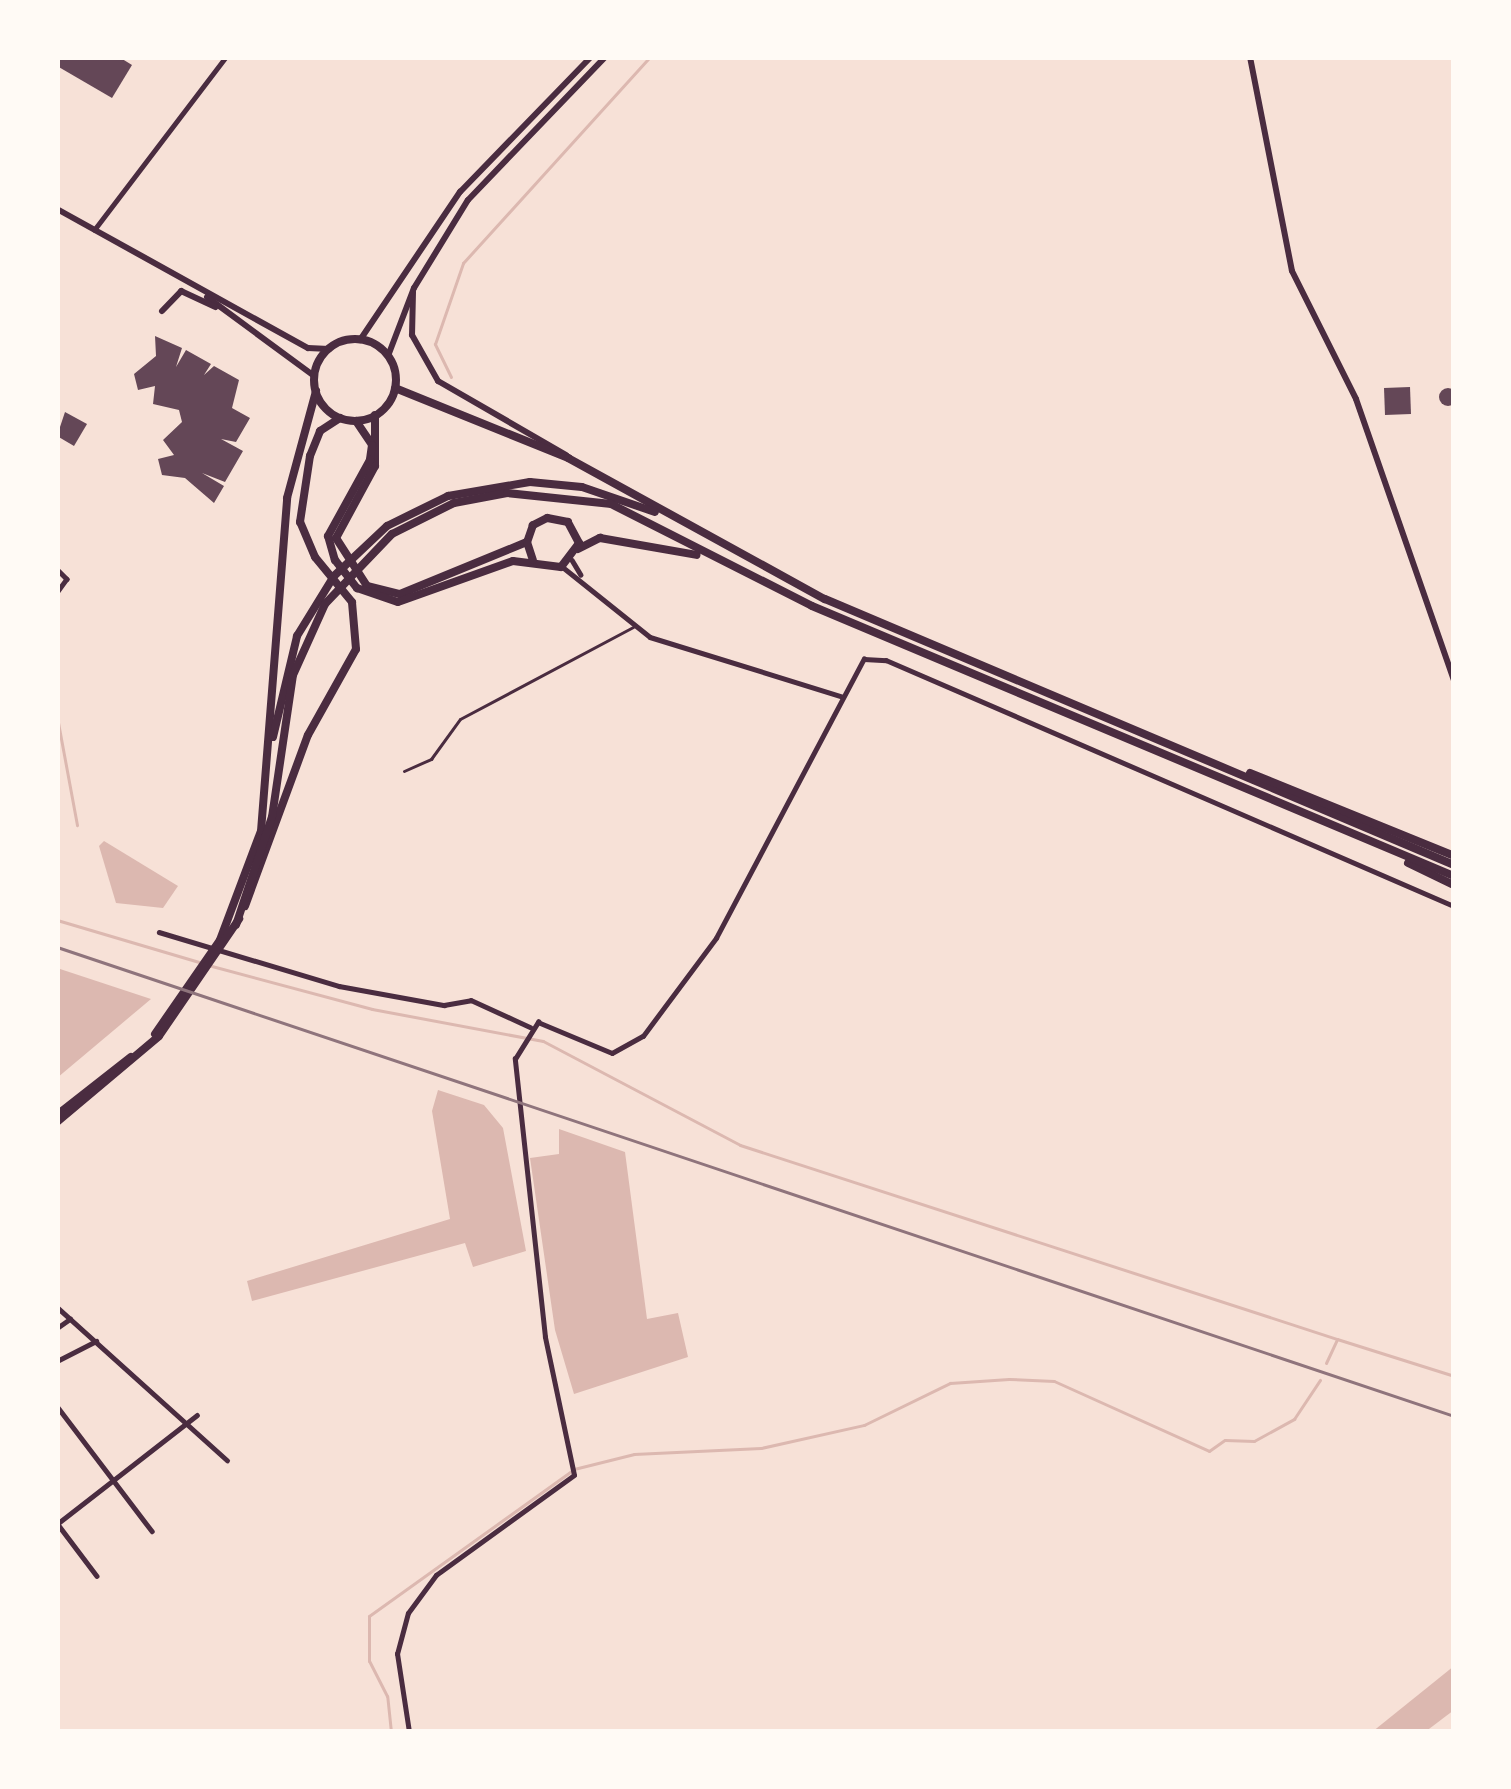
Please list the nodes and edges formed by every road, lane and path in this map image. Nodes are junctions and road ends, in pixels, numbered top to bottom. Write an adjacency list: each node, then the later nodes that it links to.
1 (226, 57): 6 (street)
2 (591, 57): 11 (main road)
3 (605, 57): 8 (main road)
4 (1250, 57): 34 (main road)
5 (57, 208): 6 (main road)
6 (94, 230): 7 (main road)
7 (184, 281): 10 (main road); 12 (main road)
8 (414, 288): 13 (main road); 20 (main road)
9 (163, 311): 10 (main road)
10 (259, 334): 14 (main road)
11 (360, 340): 12 (main road); 13 (main road)
12 (329, 349): 14 (main road)
13 (388, 356): 15 (main road)
14 (314, 376): 16 (main road)
15 (395, 388): 17 (main road); 20 (main road)
16 (316, 391): 18 (main road); 36 (main road)
17 (375, 416): 19 (main road); 22 (main road)
18 (340, 418): 19 (main road); 41 (main road)
19 (356, 421): 25 (main road)
20 (568, 458): 21 (main road)
21 (683, 525): 24 (main road); 38 (main road)
22 (526, 542): 23 (main road); 25 (main road)
23 (578, 549): 26 (main road); 32 (main road)
24 (358, 557): 31 (main road); 32 (main road)
25 (532, 560): 27 (main road)
26 (572, 560): 27 (main road); 29 (street)
27 (561, 567): 29 (street)
28 (57, 569): 30 (street)
29 (584, 580): 33 (street)
30 (57, 593)
31 (321, 602): 36 (main road); 41 (main road)
32 (812, 606): 39 (main road)
33 (633, 627): 35 (street); 37 (lane)
34 (1454, 680)
35 (842, 696): 40 (street); 44 (street)
36 (273, 737): 43 (main road)
37 (404, 771)
38 (1454, 861)
39 (1454, 881)
40 (1454, 906)
41 (236, 925): 43 (main road)
42 (159, 932): 44 (street)
43 (223, 941): 45 (main road)
44 (529, 1029): 59 (street)
45 (57, 1119)
46 (57, 1307): 47 (street)
47 (70, 1318): 48 (street); 49 (street)
48 (57, 1328)
49 (96, 1341): 50 (street); 53 (street)
50 (57, 1361)
51 (57, 1406): 55 (street)
52 (197, 1415): 53 (street)
53 (189, 1422): 54 (street); 55 (street)
54 (227, 1460)
55 (114, 1480): 56 (street); 57 (street)
56 (57, 1524): 58 (street)
57 (152, 1531)
58 (97, 1576)
59 (409, 1732)

